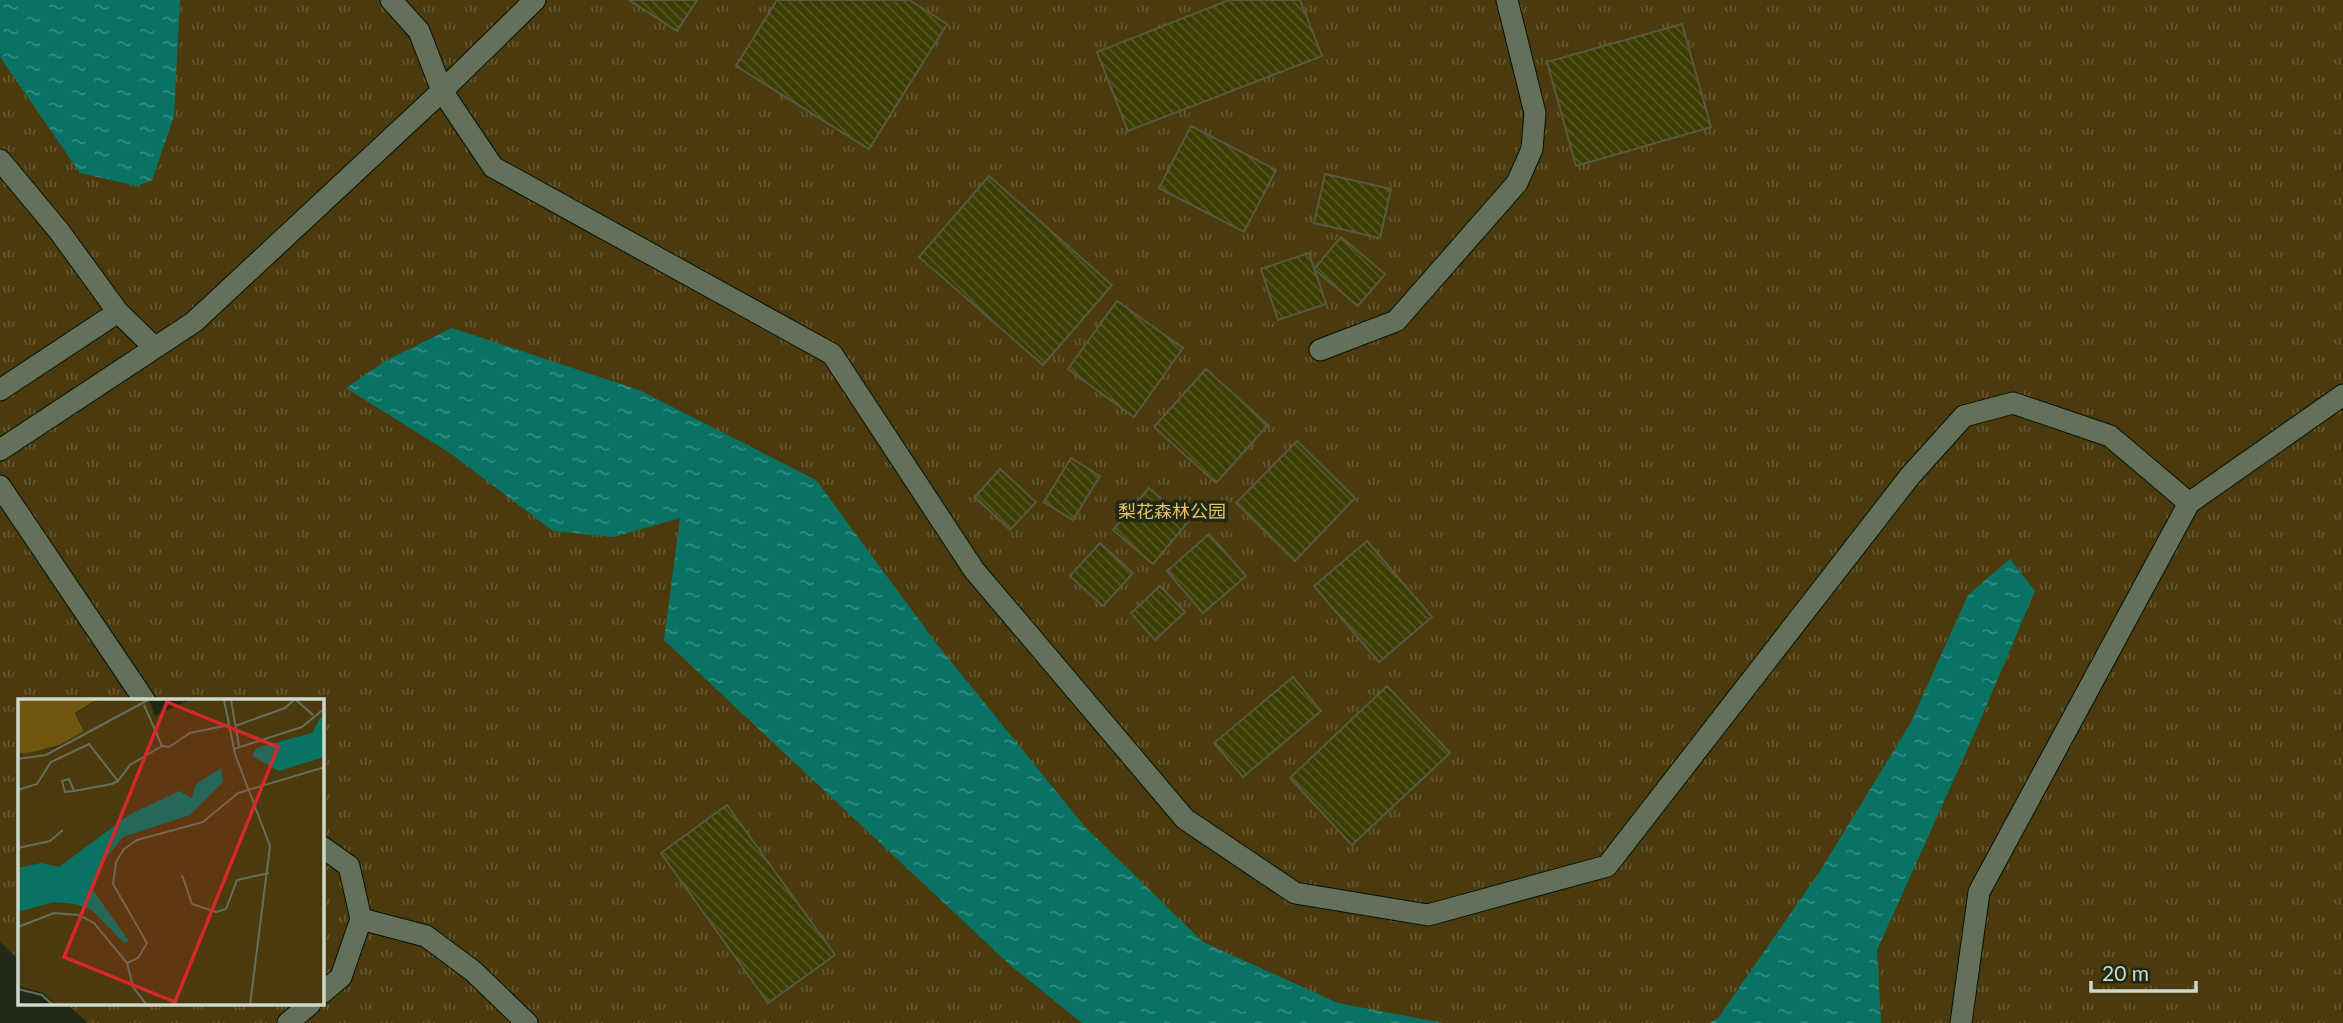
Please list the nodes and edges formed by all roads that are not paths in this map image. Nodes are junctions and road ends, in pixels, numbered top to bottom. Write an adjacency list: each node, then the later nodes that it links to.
1 (391, 0): 4 (street)
2 (535, 0): 4 (street)
3 (1507, 0): 8 (street)
4 (442, 91): 7 (street); 13 (street)
5 (0, 160): 6 (street)
6 (118, 312): 7 (street); 9 (street)
7 (155, 348): 11 (street)
8 (1320, 350)
9 (0, 390)
10 (2343, 395): 13 (street)
11 (0, 450)
12 (0, 486): 14 (street)
13 (2189, 503): 21 (street)
14 (144, 699)
15 (324, 848): 16 (street)
16 (361, 919): 17 (street); 20 (street)
17 (324, 991)
18 (308, 1006): 19 (street)
19 (288, 1023)
20 (527, 1023)
21 (1961, 1023)

